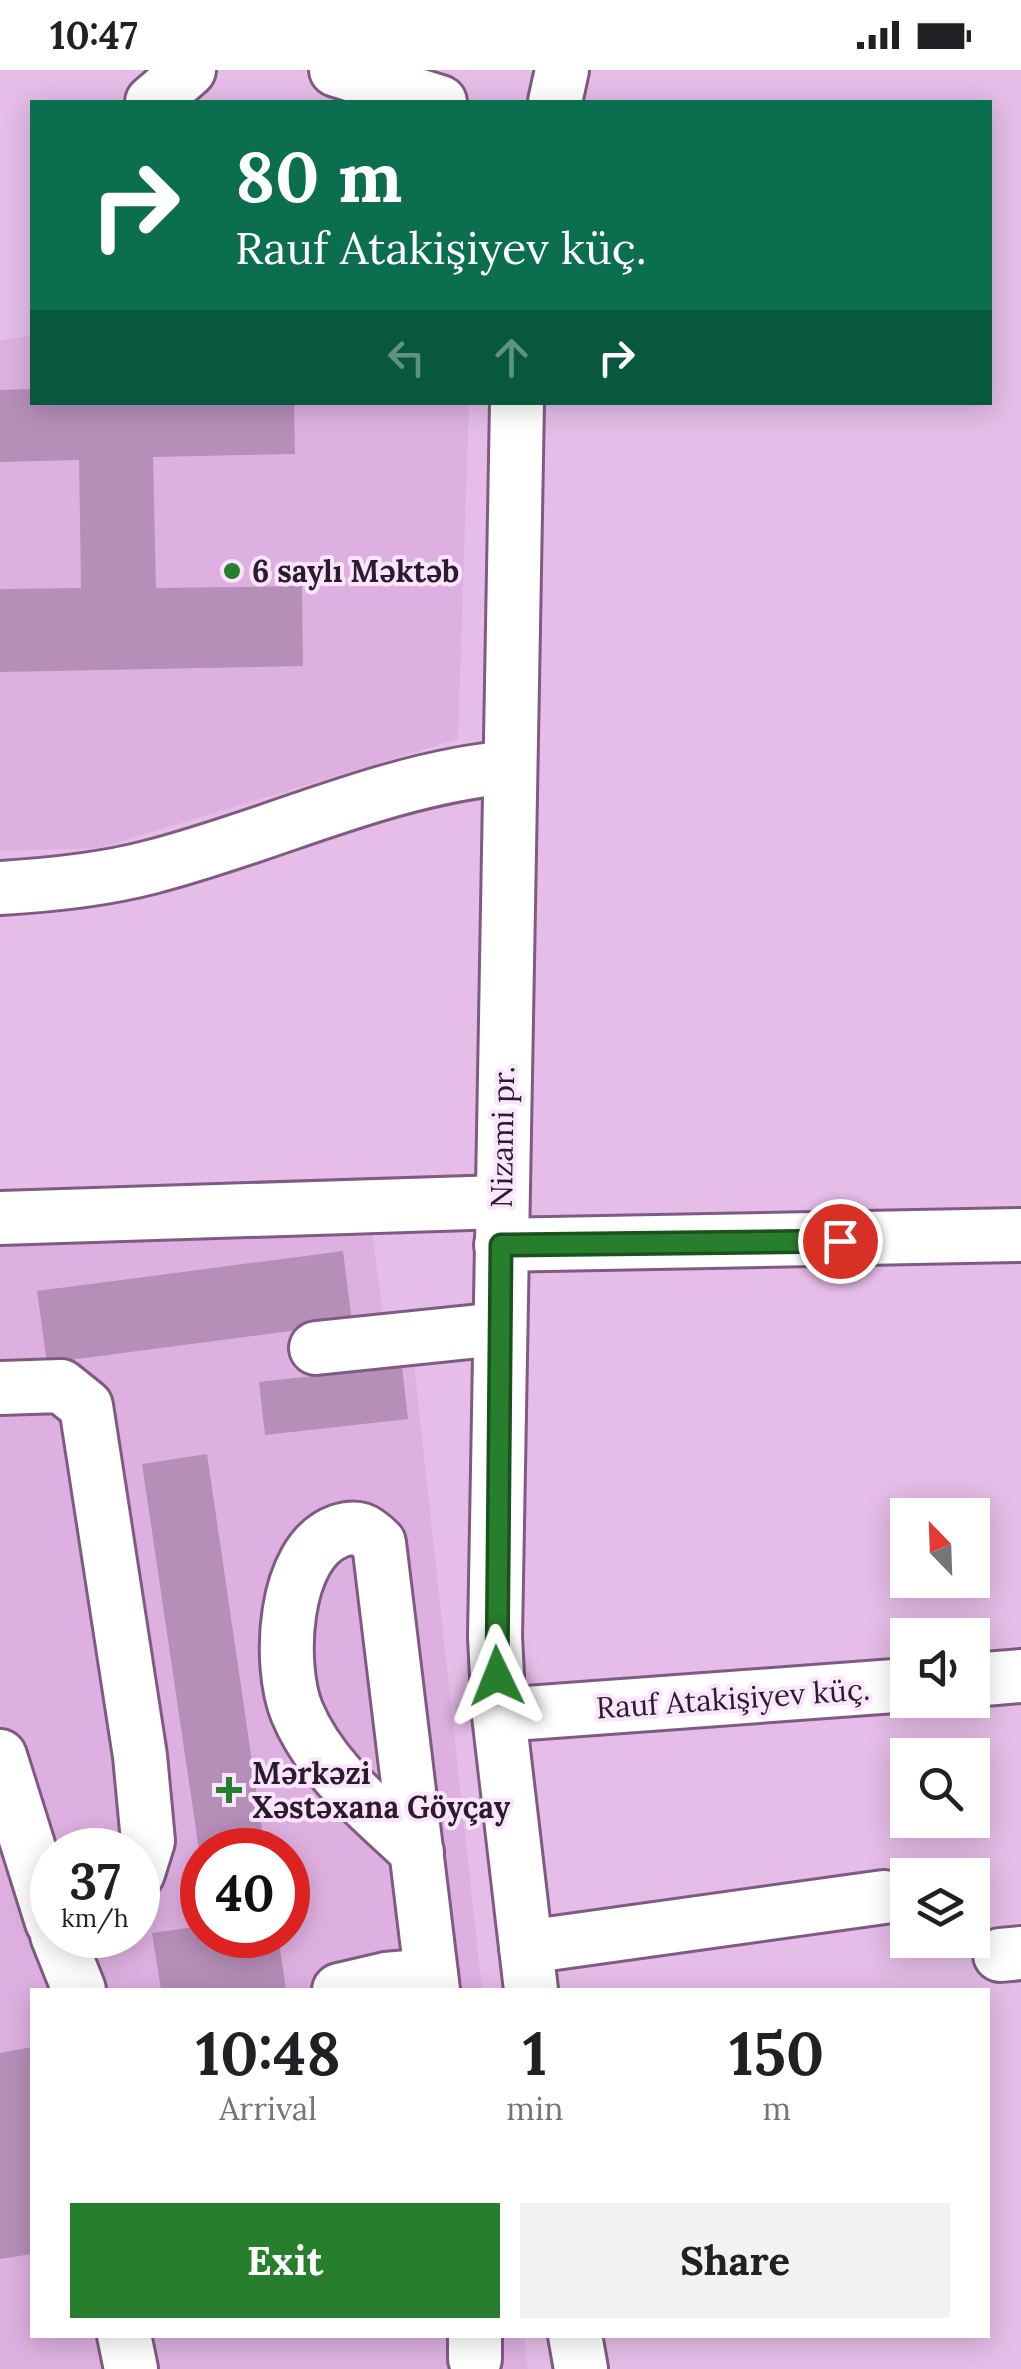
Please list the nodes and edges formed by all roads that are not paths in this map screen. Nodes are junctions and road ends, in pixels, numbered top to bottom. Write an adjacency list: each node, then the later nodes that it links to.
1 (189, 70): 4 (street)
2 (336, 70): 5 (street)
3 (562, 70): 6 (street)
4 (154, 100)
5 (434, 100)
6 (555, 100)
7 (517, 405): 8 (street, Nizami pr.)
8 (510, 767): 9 (street); 11 (street, Nizami pr.)
9 (0, 888)
10 (0, 1218): 11 (street)
11 (501, 1224): 12 (street); 13 (street, Nizami pr.)
12 (1021, 1235)
13 (500, 1328): 14 (street); 19 (street, Nizami pr.)
14 (316, 1348)
15 (0, 1388): 21 (street)
16 (1021, 1676): 17 (street)
17 (990, 1679)
18 (890, 1686): 19 (street, Rauf Atakişiyev küç.)
19 (499, 1715): 26 (street, Nizami pr.)
20 (0, 1756): 22 (street)
21 (147, 1828)
22 (30, 1852)
23 (417, 1852): 23 (street); 27 (street)
24 (884, 1897): 26 (street)
25 (66, 1958): 28 (street)
26 (529, 1968)
27 (432, 1983): 29 (street)
28 (78, 1988)
29 (365, 1988)
30 (125, 2338): 32 (street)
31 (576, 2338): 33 (street)
32 (131, 2369)
33 (580, 2369)

